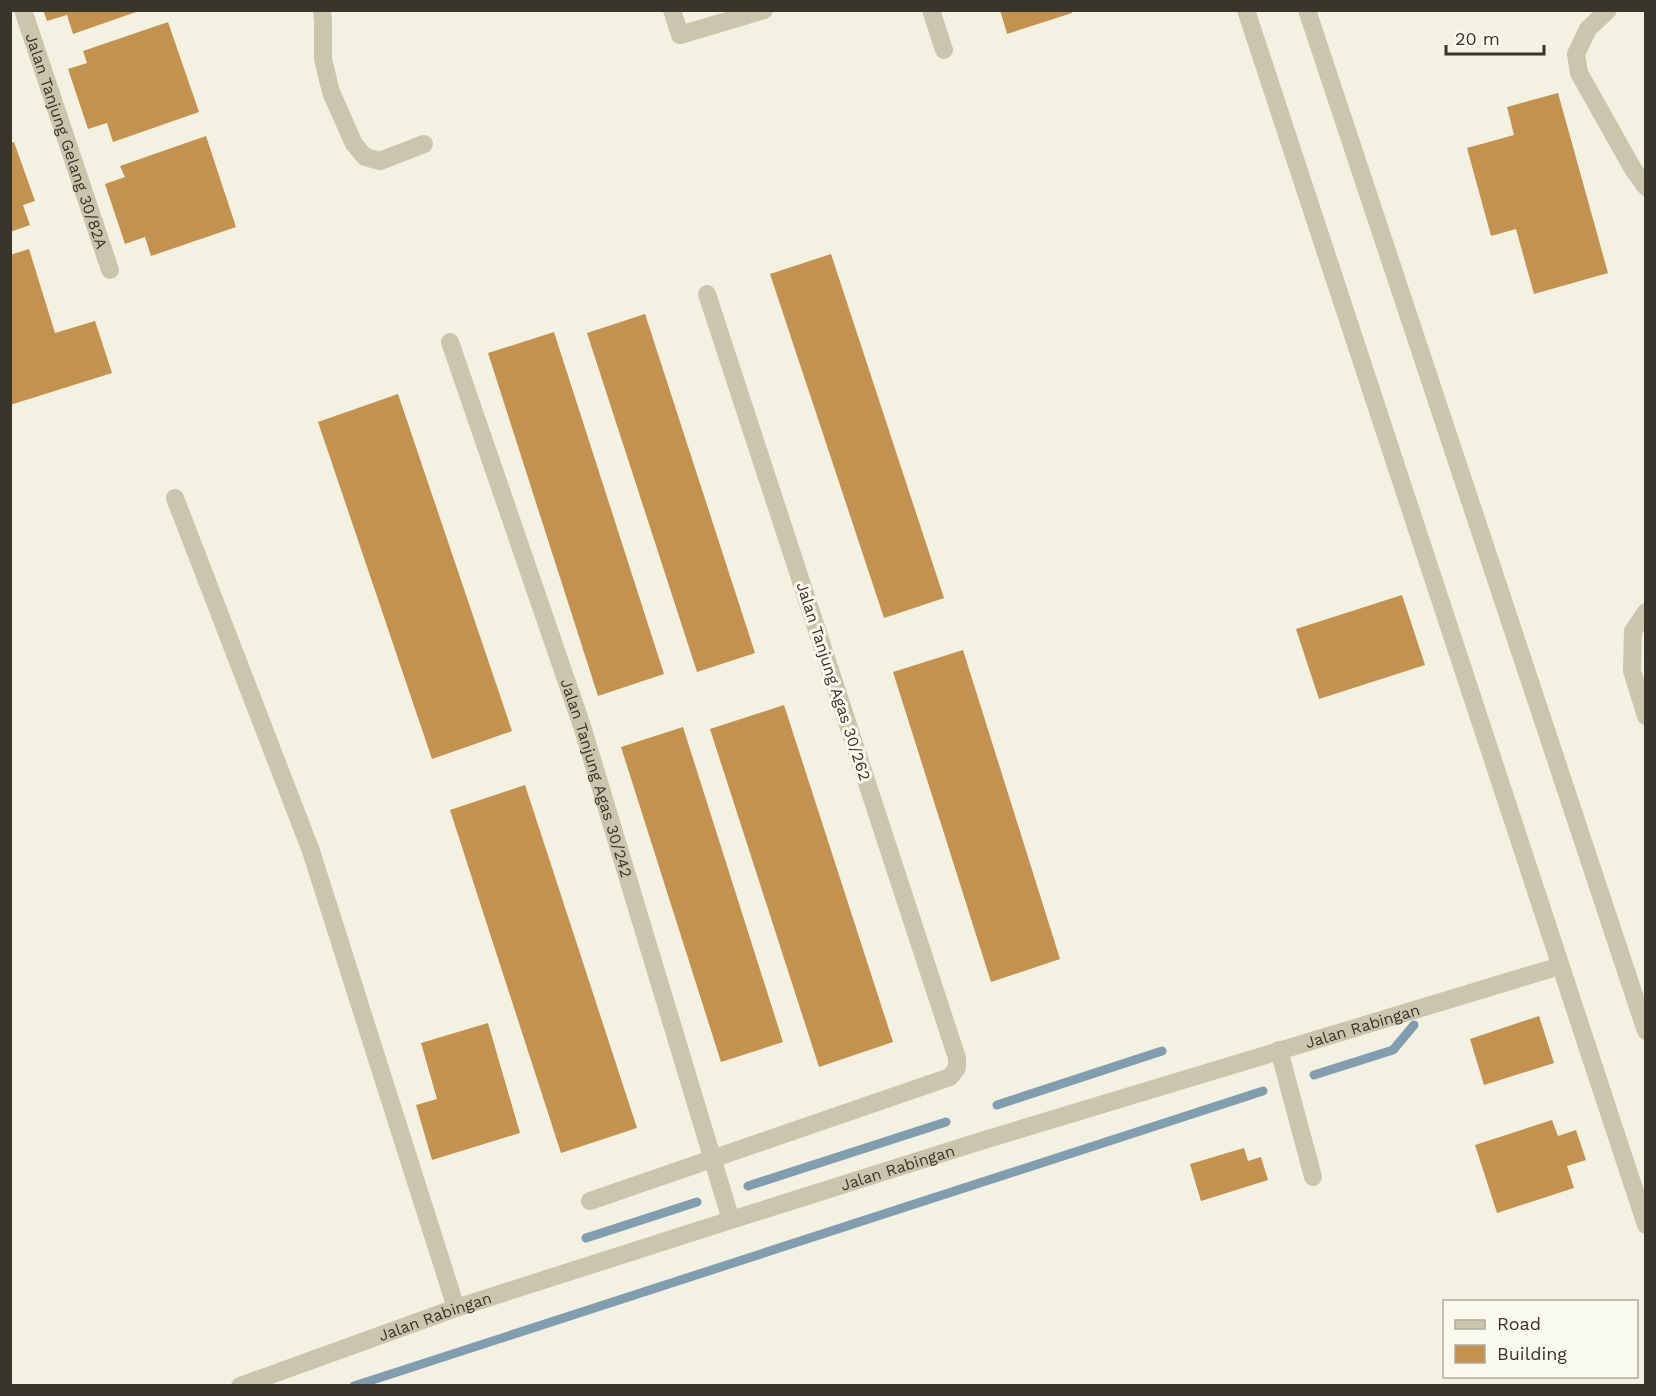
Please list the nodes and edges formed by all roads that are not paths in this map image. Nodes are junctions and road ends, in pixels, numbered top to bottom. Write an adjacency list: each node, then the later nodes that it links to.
1 (23, 10): 12 (street, Jalan Tanjung Gelang 30/82A)
2 (322, 10): 10 (street)
3 (672, 10): 4 (street)
4 (764, 10)
5 (932, 10): 9 (street)
6 (1246, 10): 18 (street)
7 (1307, 10): 19 (street)
8 (1608, 10): 11 (street)
9 (944, 50)
10 (424, 144)
11 (1646, 188)
12 (110, 270)
13 (707, 294): 21 (street, Jalan Tanjung Agas 30/262)
14 (450, 342): 21 (street, Jalan Tanjung Agas 30/242)
15 (175, 498): 26 (street)
16 (1646, 612): 17 (street)
17 (1646, 717)
18 (1560, 966): 20 (street, Jalan Rabingan); 25 (street)
19 (1646, 1030)
20 (1280, 1050): 22 (street); 24 (street, Jalan Rabingan)
21 (712, 1159): 23 (street); 24 (street, Jalan Tanjung Agas 30/242)
22 (1313, 1177)
23 (590, 1201)
24 (731, 1220): 26 (street, Jalan Rabingan)
25 (1646, 1225)
26 (456, 1308): 27 (street, Jalan Rabingan)
27 (240, 1386)

